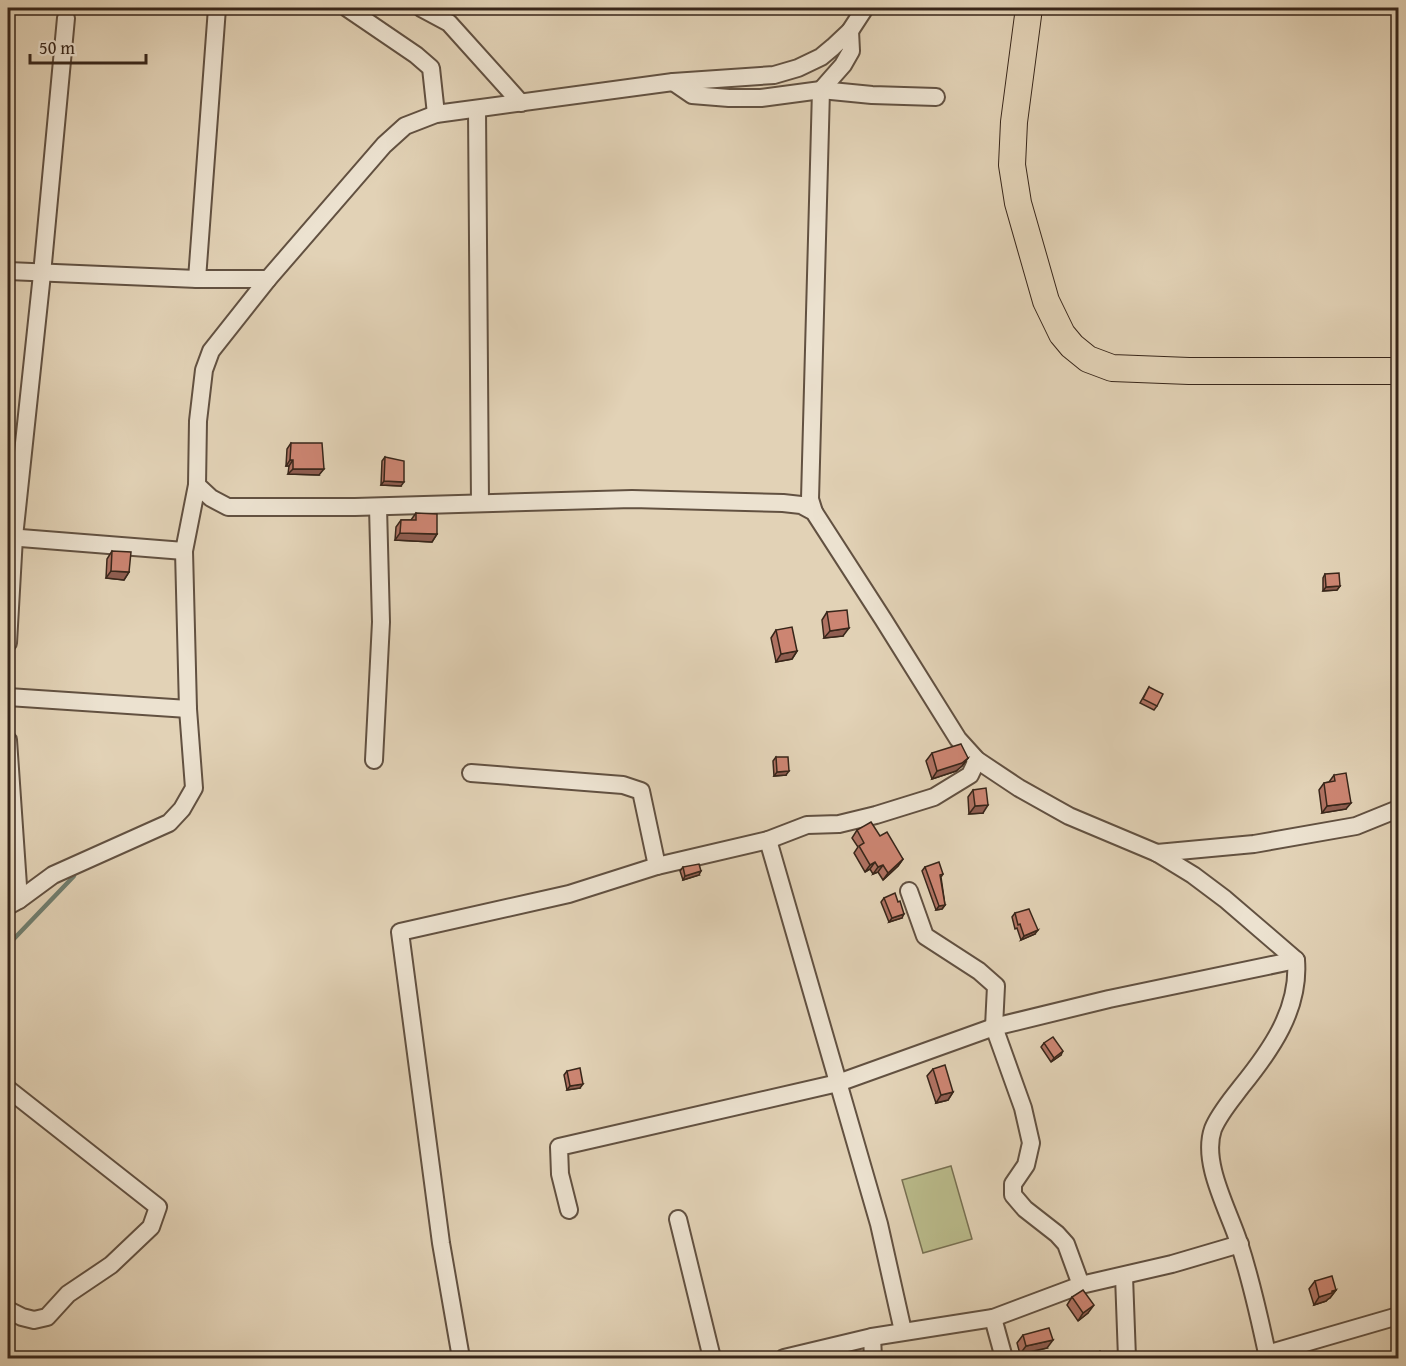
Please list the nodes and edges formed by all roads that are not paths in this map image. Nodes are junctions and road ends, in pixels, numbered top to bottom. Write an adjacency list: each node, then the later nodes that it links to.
1 (217, 8): 16 (street)
2 (347, 8): 13 (street)
3 (422, 8): 11 (street)
4 (865, 8): 7 (street)
5 (1029, 8): 18 (main road)
6 (66, 18): 15 (street)
7 (850, 31): 8 (street); 9 (street)
8 (673, 82): 9 (street); 11 (street)
9 (821, 90): 10 (street); 22 (street)
10 (936, 97)
11 (520, 103): 12 (street)
12 (477, 109): 13 (street); 20 (street)
13 (436, 114): 17 (street)
14 (8, 271): 15 (street)
15 (42, 274): 16 (street); 23 (street)
16 (197, 279): 17 (street)
17 (268, 279): 19 (street)
18 (1398, 371)
19 (197, 485): 21 (street); 24 (street)
20 (480, 503): 21 (street); 22 (street)
21 (378, 507): 29 (street)
22 (814, 512): 30 (street)
23 (11, 537): 24 (street); 25 (street)
24 (184, 551): 27 (street)
25 (8, 643)
26 (8, 697): 27 (street)
27 (188, 709): 37 (street)
28 (8, 740): 37 (street)
29 (374, 760)
30 (977, 760): 33 (street); 34 (street)
31 (471, 773): 35 (street)
32 (1398, 809): 34 (street)
33 (768, 840): 35 (street); 40 (street)
34 (1157, 854): 38 (street)
35 (657, 866): 53 (street)
36 (909, 891): 39 (street)
37 (13, 903)
38 (1296, 960): 39 (street); 44 (street)
39 (994, 1027): 40 (street); 46 (street)
40 (838, 1083): 42 (street); 50 (street)
41 (8, 1089): 47 (street)
42 (569, 1210)
43 (678, 1219): 54 (street)
44 (1240, 1244): 45 (street); 52 (street)
45 (1124, 1276): 46 (street); 58 (street)
46 (1081, 1285): 49 (street)
47 (8, 1310)
48 (1398, 1316): 52 (street)
49 (993, 1318): 50 (street); 57 (street)
50 (903, 1331): 51 (street)
51 (872, 1337): 55 (street); 56 (street)
52 (1268, 1356)
53 (461, 1359)
54 (712, 1359)
55 (784, 1359)
56 (873, 1359)
57 (1004, 1359)
58 (1127, 1359)

